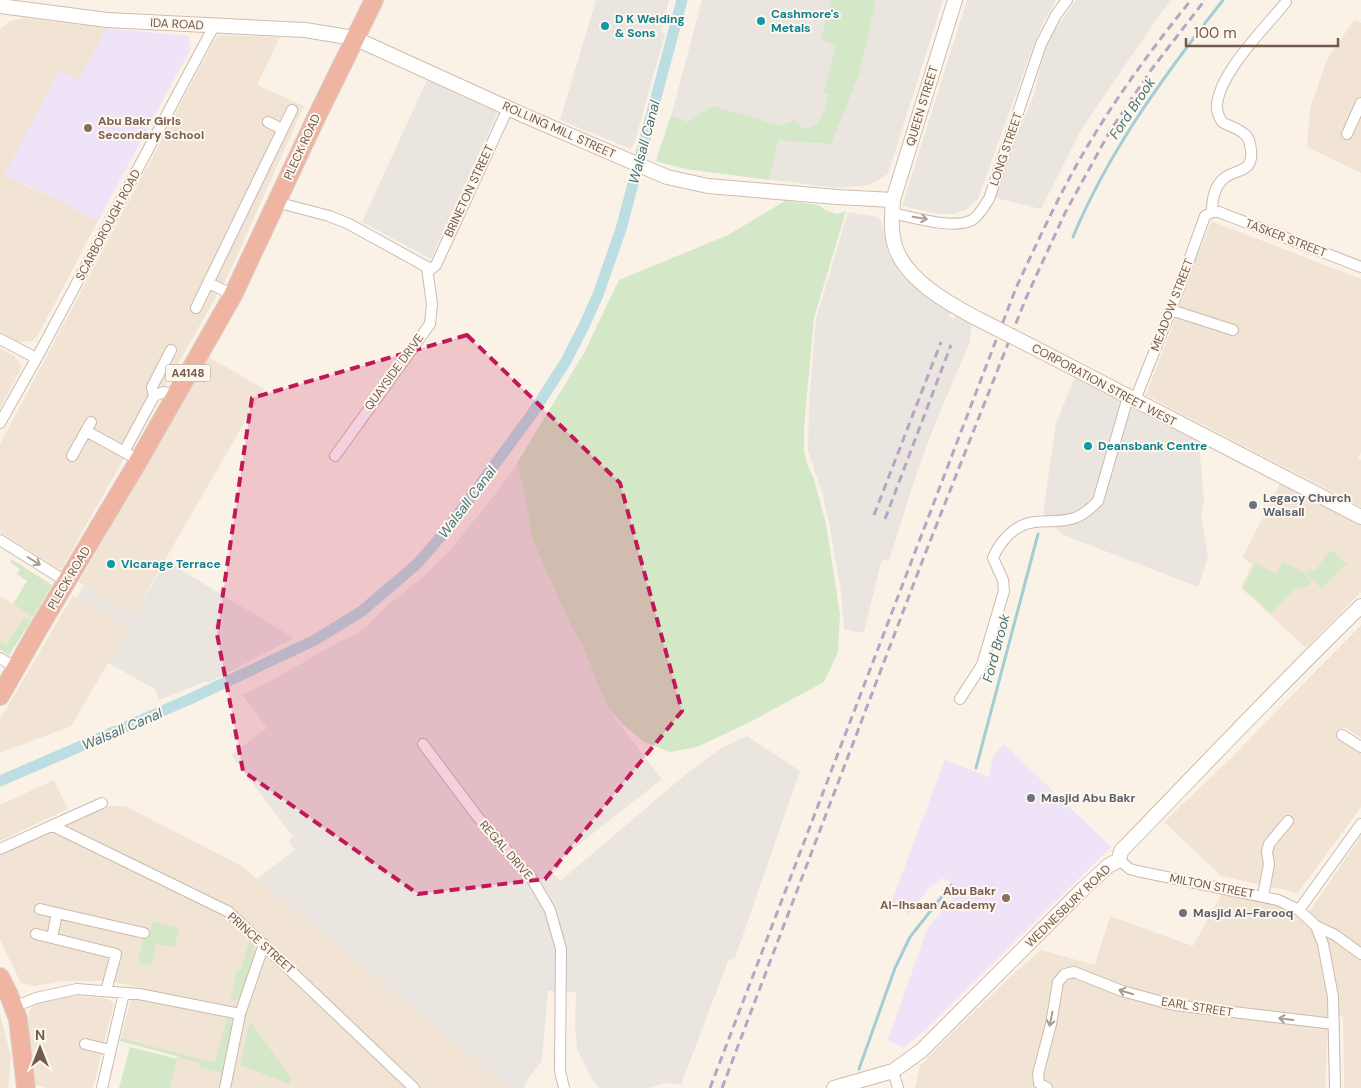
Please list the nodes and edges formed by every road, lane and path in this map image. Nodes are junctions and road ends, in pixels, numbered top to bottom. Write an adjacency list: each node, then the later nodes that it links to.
1 (374, 0): 7 (highway, PLECK ROAD / A4148)
2 (954, 0): 16 (street, QUEEN STREET)
3 (1067, 0): 16 (street, LONG STREET, one-way to 3)
4 (1286, 2): 17 (street)
5 (2, 10): 6 (street, IDA ROAD)
6 (214, 26): 7 (street, IDA ROAD); 27 (street, SCARBOROUGH ROAD)
7 (354, 38): 9 (street, ROLLING MILL STREET); 15 (highway, PLECK ROAD / A4148)
8 (1361, 103): 12 (street)
9 (508, 108): 16 (street, ROLLING MILL STREET); 18 (street, BRINETON STREET)
10 (292, 110): 13 (street, PLECK ROAD)
11 (268, 122): 13 (street, PLECK ROAD)
12 (1357, 125): 14 (street)
13 (282, 129): 20 (street, PLECK ROAD)
14 (1347, 134)
15 (276, 202): 18 (street); 21 (highway, PLECK ROAD / A4148)
16 (892, 207): 30 (street, CORPORATION STREET WEST, bridge)
17 (1212, 212): 19 (street, TASKER STREET); 23 (street, MEADOW STREET)
18 (427, 267): 34 (street, QUAYSIDE DRIVE)
19 (1361, 267)
20 (209, 283): 21 (street); 22 (street, PLECK ROAD)
21 (233, 295): 29 (highway, PLECK ROAD / A4148)
22 (196, 308)
23 (1171, 310): 24 (street); 30 (street, MEADOW STREET)
24 (1233, 330)
25 (0, 339): 27 (street)
26 (171, 350): 28 (street, PLECK ROAD)
27 (36, 358): 31 (street, SCARBOROUGH ROAD)
28 (154, 396): 29 (street); 33 (street, PLECK ROAD)
29 (174, 396): 33 (highway, PLECK ROAD / A4148)
30 (1131, 398): 35 (street, CORPORATION STREET WEST); 42 (street, MEADOW STREET)
31 (0, 423)
32 (72, 456): 33 (street)
33 (131, 456): 37 (highway, PLECK ROAD / A4148)
34 (334, 456)
35 (1361, 516)
36 (0, 540): 37 (street, one-way to 37)
37 (67, 582): 40 (highway, PLECK ROAD / A4148)
38 (1361, 606): 51 (street, WEDNESBURY ROAD)
39 (0, 658): 40 (street)
40 (16, 668): 41 (highway, PLECK ROAD / A4148)
41 (0, 696)
42 (960, 699)
43 (1342, 735): 45 (street)
44 (423, 744): 75 (street, REGAL DRIVE)
45 (1361, 747)
46 (102, 803): 49 (street)
47 (1288, 821): 52 (street)
48 (1361, 824): 54 (street)
49 (53, 826): 50 (street); 60 (street, PRINCE STREET)
50 (0, 849)
51 (1119, 860): 52 (street, MILTON STREET); 70 (street, WEDNESBURY ROAD)
52 (1263, 896): 54 (street, MILTON STREET)
53 (40, 909): 55 (street)
54 (1300, 910): 56 (street, MILTON STREET)
55 (57, 913): 57 (street); 59 (street)
56 (1316, 926): 61 (street); 67 (street, MILTON STREET)
57 (144, 933)
58 (36, 934): 59 (street)
59 (52, 938): 63 (street)
60 (264, 944): 66 (street); 74 (street, PRINCE STREET)
61 (1361, 954)
62 (0, 977): 65 (highway)
63 (106, 991): 64 (street); 65 (street)
64 (124, 993): 66 (street); 69 (street)
65 (14, 1007): 71 (highway)
66 (240, 1014): 73 (street)
67 (1334, 1024): 78 (street, EARL STREET, one-way to 78); 79 (street, MILTON STREET)
68 (85, 1044): 69 (street)
69 (110, 1050): 72 (street)
70 (893, 1071): 76 (street, WEDNESBURY ROAD); 77 (street)
71 (26, 1088)
72 (102, 1088)
73 (226, 1088)
74 (414, 1088)
75 (564, 1088)
76 (834, 1088)
77 (898, 1088)
78 (1047, 1088)
79 (1335, 1088)

